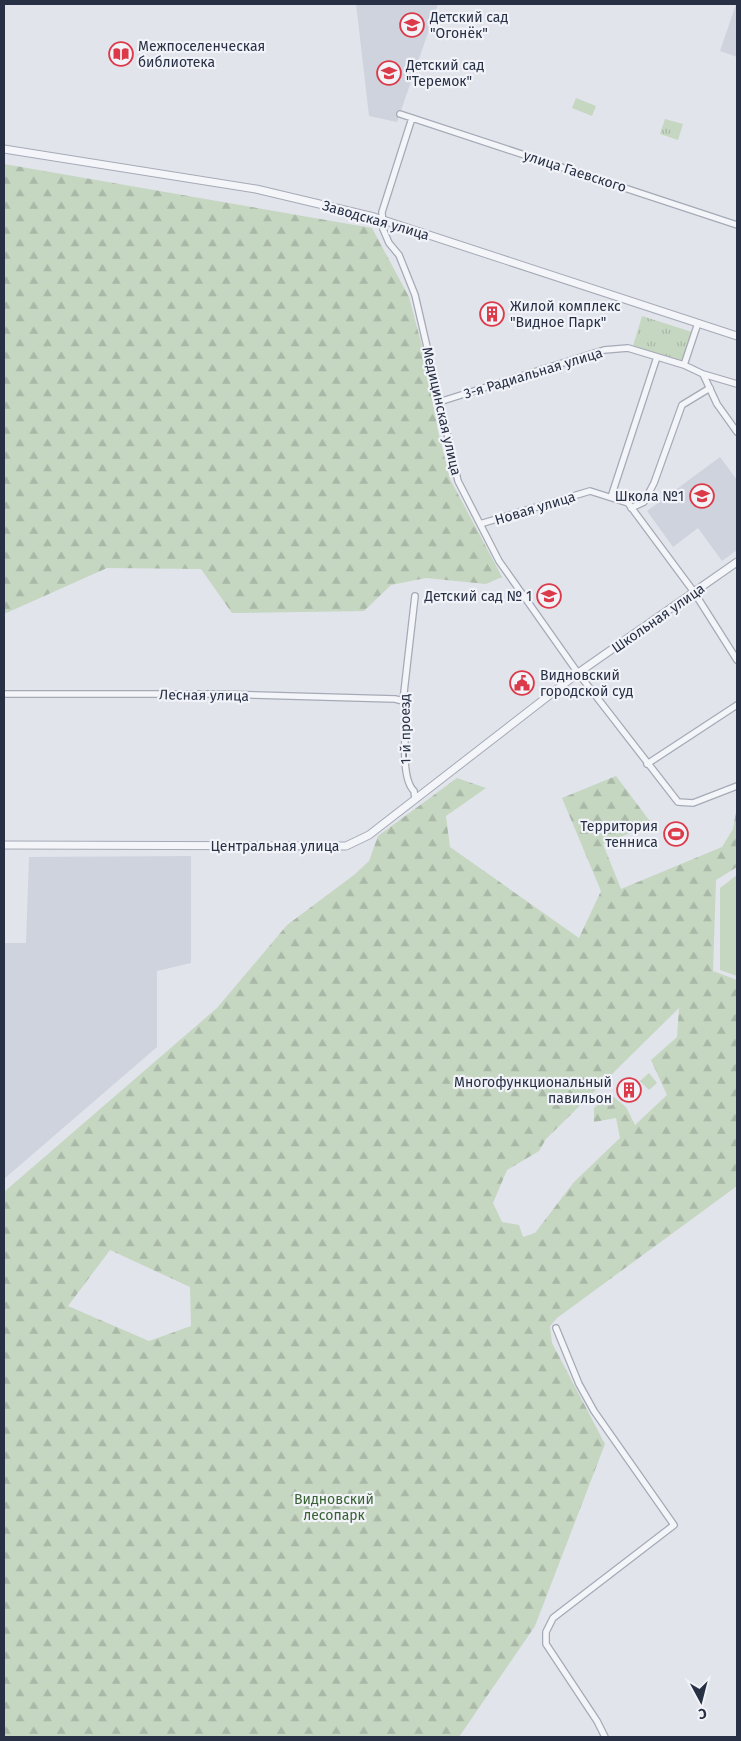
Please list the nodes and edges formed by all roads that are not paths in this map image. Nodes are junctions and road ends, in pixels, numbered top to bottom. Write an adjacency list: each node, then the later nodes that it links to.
1 (400, 114): 2 (street, улица Гаевского)
2 (412, 118): 4 (street); 5 (street, улица Гаевского)
3 (4, 149): 4 (street, Заводская улица)
4 (382, 220): 6 (street, Заводская улица); 13 (street, Медицинская улица)
5 (737, 225)
6 (698, 323): 7 (street, Заводская улица); 9 (street)
7 (737, 336)
8 (656, 357): 9 (street, 3-я Радиальная улица); 13 (street, 3-я Радиальная улица); 15 (street)
9 (684, 365): 10 (street, 3-я Радиальная улица)
10 (703, 374): 11 (street, 3-я Радиальная улица); 12 (street)
11 (737, 384)
12 (710, 388): 14 (street); 16 (street)
13 (439, 402): 17 (street, Медицинская улица)
14 (737, 432)
15 (611, 497): 16 (street, Новая улица); 17 (street, Новая улица)
16 (631, 508): 19 (street, Новая улица)
17 (480, 524): 22 (street, Медицинская улица)
18 (737, 562): 19 (street, Школьная улица)
19 (694, 592): 21 (street, Новая улица); 22 (street, Школьная улица)
20 (415, 596): 24 (street, 1-й проезд)
21 (737, 660)
22 (578, 673): 26 (street, Медицинская улица); 28 (street, Центральная улица)
23 (4, 694): 24 (street, Лесная улица)
24 (403, 701): 28 (street, 1-й проезд)
25 (737, 705): 26 (street)
26 (647, 764): 27 (street, Медицинская улица)
27 (737, 786)
28 (415, 799): 29 (street, Центральная улица)
29 (4, 845)
30 (556, 1328): 31 (street)
31 (605, 1737)

